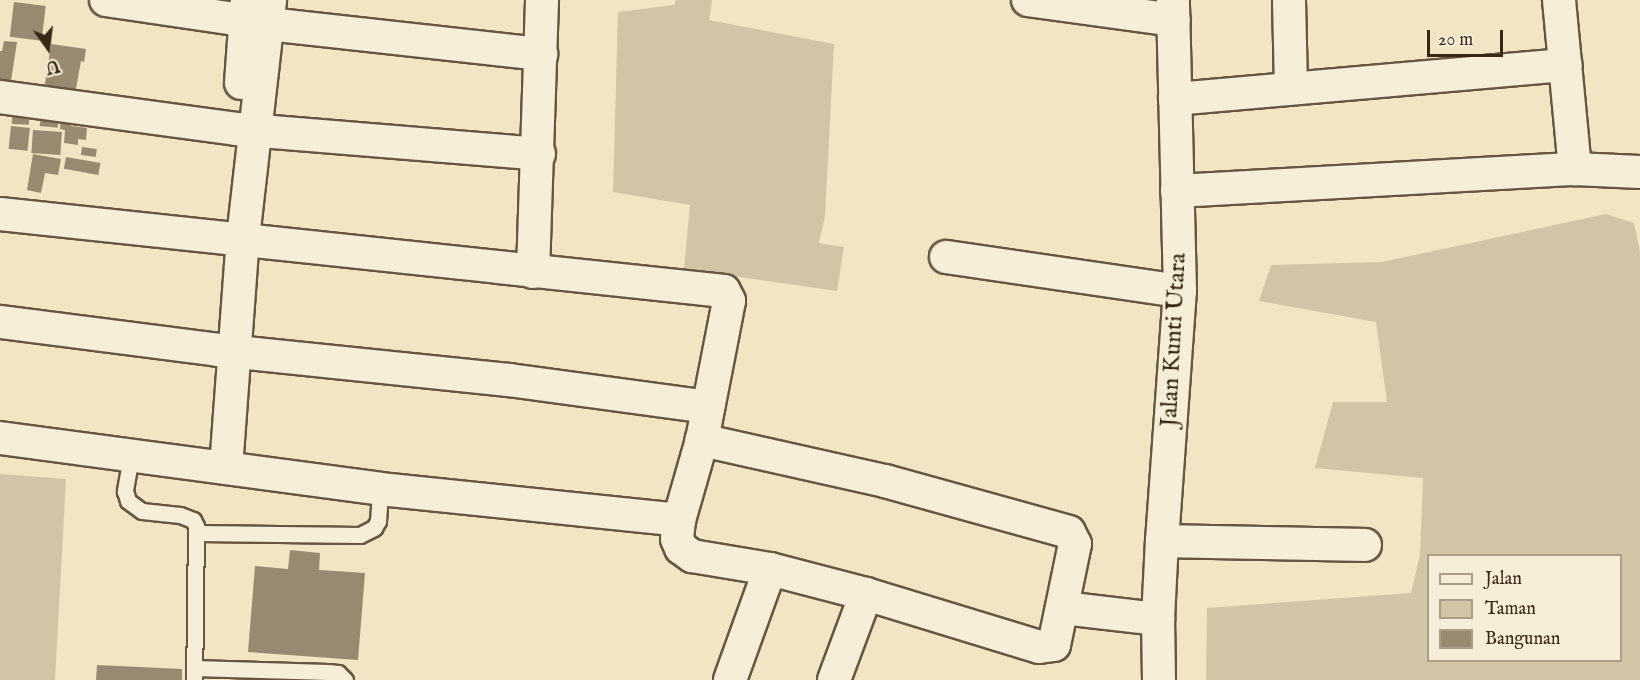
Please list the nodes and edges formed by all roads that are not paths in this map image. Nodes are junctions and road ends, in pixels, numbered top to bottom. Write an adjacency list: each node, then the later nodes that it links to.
1 (106, 0): 7 (street)
2 (542, 0): 8 (street)
3 (1028, 0): 6 (street)
4 (1289, 0): 10 (street)
5 (1559, 0): 9 (street)
6 (1173, 10): 12 (street, Jalan Kunti Utara)
7 (258, 11): 8 (street); 13 (street)
8 (541, 54): 14 (street)
9 (1566, 65): 10 (street); 15 (street)
10 (1291, 88): 12 (street)
11 (0, 97): 13 (street)
12 (1175, 99): 17 (street, Jalan Kunti Utara)
13 (246, 129): 14 (street); 19 (street)
14 (539, 154): 21 (street)
15 (1575, 169): 16 (street); 17 (street)
16 (1640, 172)
17 (1177, 191): 22 (street, Jalan Kunti Utara)
18 (0, 214): 19 (street)
19 (234, 238): 21 (street); 24 (street)
20 (946, 257): 22 (street)
21 (533, 272): 25 (street)
22 (1180, 291): 33 (street, Jalan Kunti Utara)
23 (0, 322): 24 (street)
24 (226, 351): 25 (street); 29 (street)
25 (708, 407): 27 (street)
26 (0, 438): 28 (street)
27 (702, 440): 31 (street); 37 (street)
28 (131, 456): 29 (street); 32 (lane)
29 (215, 467): 30 (street)
30 (380, 489): 31 (street); 32 (lane)
31 (679, 520): 35 (street)
32 (198, 533): 39 (lane)
33 (1162, 541): 34 (street); 38 (street, Jalan Kunti Utara)
34 (1365, 545)
35 (770, 569): 36 (street); 41 (street)
36 (866, 594): 37 (street); 42 (street)
37 (1063, 608): 38 (street)
38 (1158, 619): 43 (street, Jalan Kunti Utara)
39 (194, 674): 40 (lane)
40 (345, 680)
41 (730, 680)
42 (834, 680)
43 (1160, 680)

